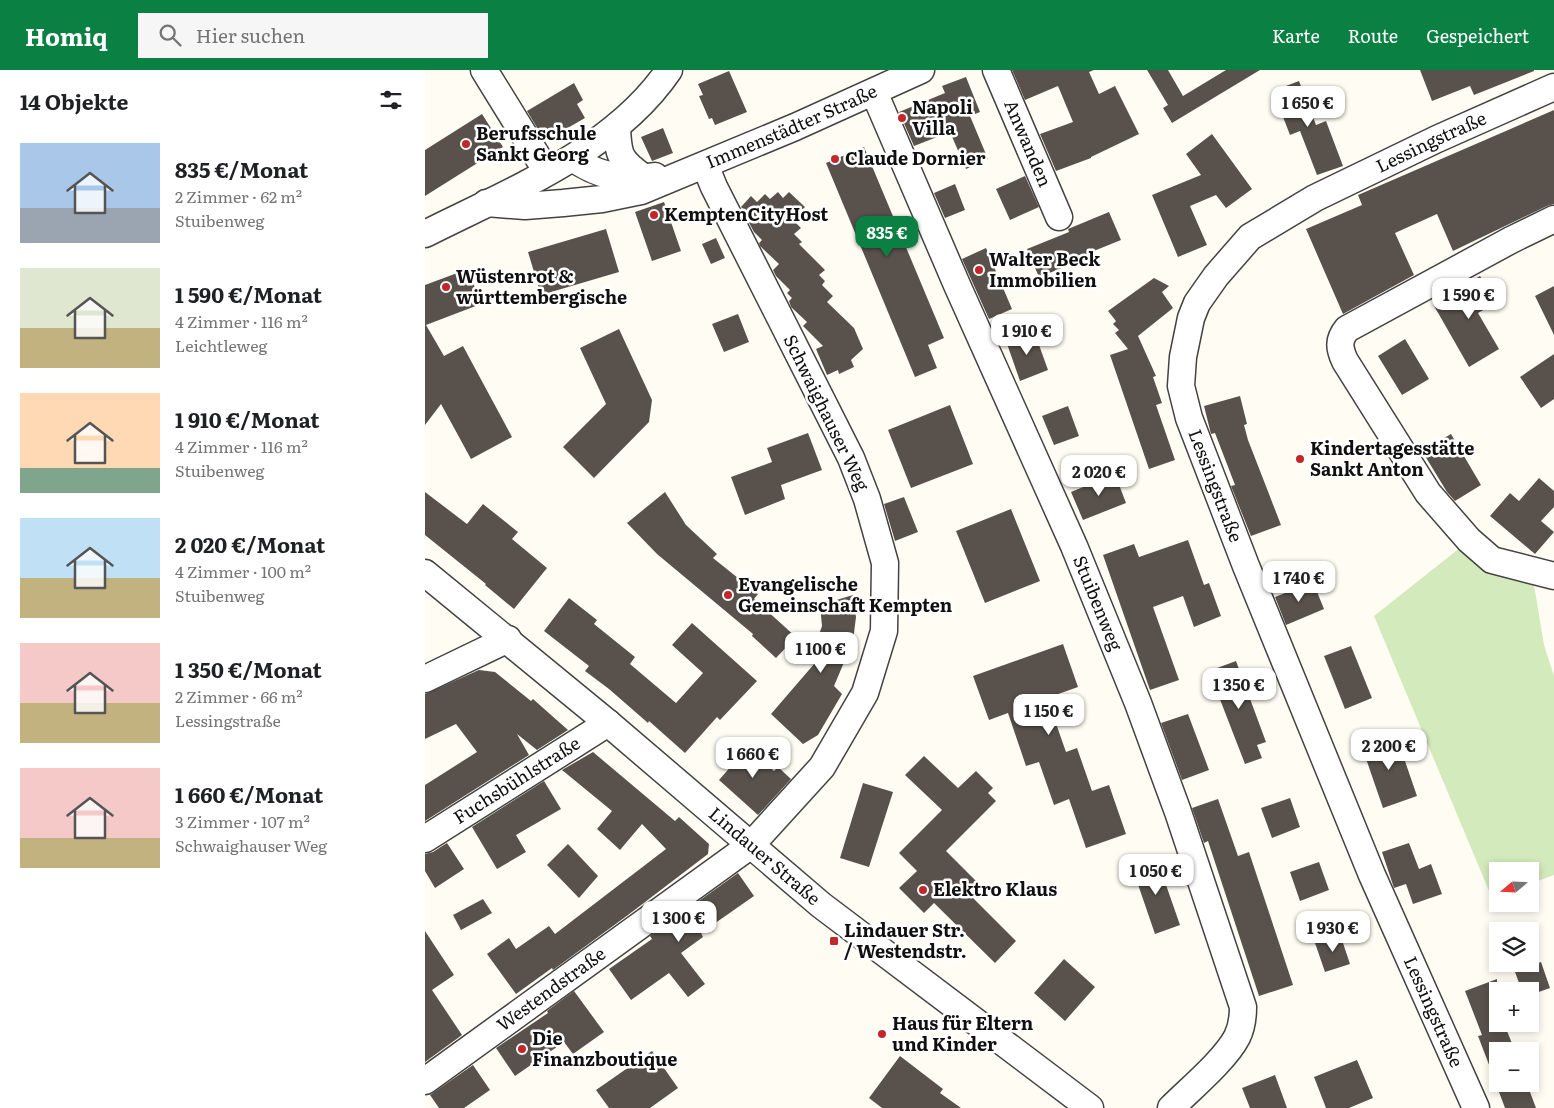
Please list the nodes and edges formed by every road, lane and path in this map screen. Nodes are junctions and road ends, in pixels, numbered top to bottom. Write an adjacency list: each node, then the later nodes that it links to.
1 (484, 70): 10 (street)
2 (921, 70): 6 (street, Immenstädter Straße)
3 (996, 70): 13 (street, Anwanden)
4 (667, 71): 7 (street)
5 (1554, 87): 26 (street, Lessingstraße)
6 (875, 92): 9 (street, Immenstädter Straße); 25 (street, Stuibenweg)
7 (617, 126): 8 (street); 11 (street)
8 (573, 158): 10 (street); 11 (street, Immenstädter Straße)
9 (698, 168): 11 (street, Immenstädter Straße); 12 (street, Immenstädter Straße); 22 (street, Schwaighauser Weg)
10 (547, 172): 12 (street)
11 (644, 178)
12 (486, 203): 15 (street)
13 (1059, 217)
14 (1554, 219): 17 (street)
15 (425, 234)
16 (425, 573): 18 (street, Lindauer Straße)
17 (1554, 576)
18 (508, 640): 19 (street); 20 (street, Lindauer Straße)
19 (425, 679)
20 (608, 724): 21 (street, Fuchsbühlstraße); 22 (street, Lindauer Straße)
21 (425, 839)
22 (751, 845): 23 (street, Westendstraße); 24 (street, Lindauer Straße)
23 (425, 1081)
24 (1090, 1108)
25 (1171, 1108)
26 (1476, 1108)

